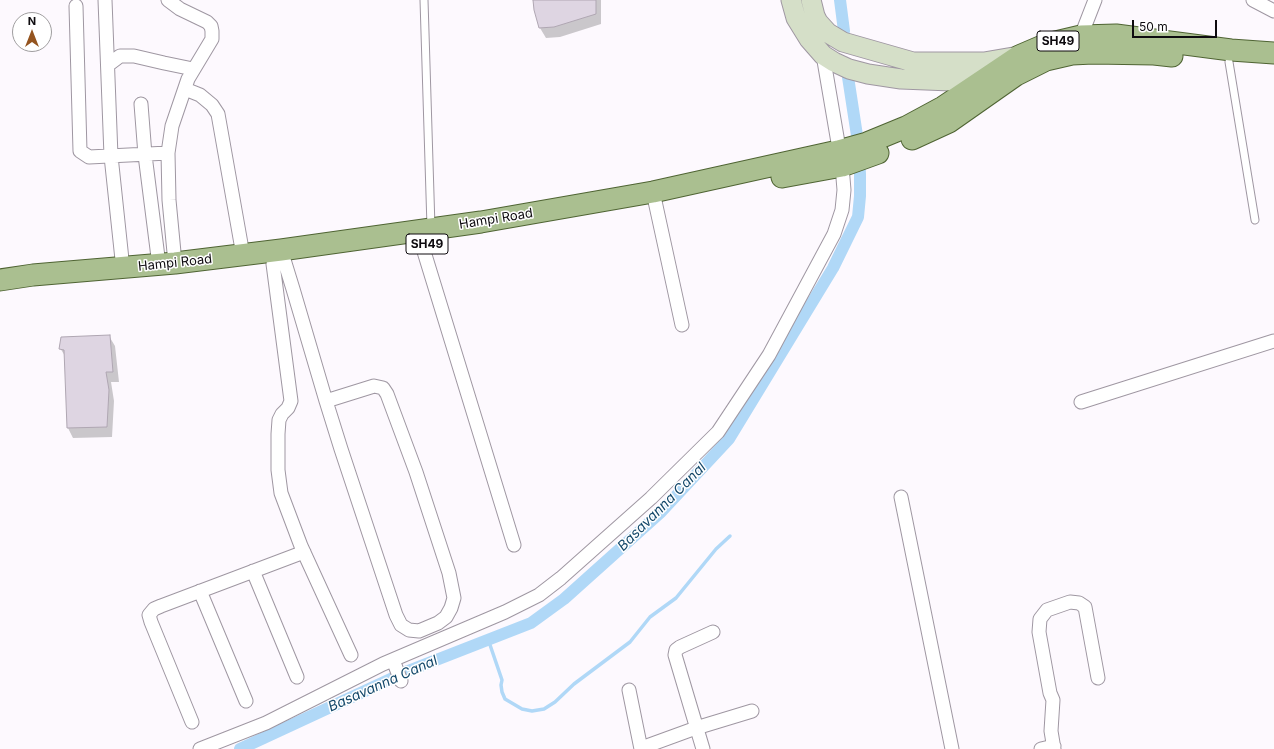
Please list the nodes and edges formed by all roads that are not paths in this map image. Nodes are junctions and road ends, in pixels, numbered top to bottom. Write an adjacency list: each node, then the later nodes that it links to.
1 (105, 0): 16 (street)
2 (168, 0): 8 (street)
3 (424, 0): 29 (lane)
4 (791, 0): 13 (main road)
5 (811, 0): 14 (main road)
6 (1095, 0): 11 (street)
7 (1253, 0): 10 (street)
8 (180, 4): 18 (street)
9 (76, 6): 25 (street)
10 (1274, 11)
11 (1081, 36): 12 (main road, SH49); 14 (main road, SH49)
12 (1274, 53)
13 (823, 55): 19 (main road); 26 (street)
14 (1019, 56): 19 (main road, SH49)
15 (1229, 62): 17 (main road, SH49); 22 (main road, SH49); 28 (lane)
16 (108, 65): 18 (street); 25 (street)
17 (1274, 67)
18 (193, 69): 20 (street)
19 (982, 80): 22 (main road, SH49)
20 (185, 89): 23 (street); 30 (street)
21 (141, 104): 24 (street)
22 (869, 149): 26 (main road, SH49)
23 (168, 153): 24 (street); 32 (street)
24 (145, 154): 25 (street); 32 (street)
25 (111, 156): 33 (street)
26 (843, 157): 27 (main road, Hampi Road / SH49); 47 (street)
27 (654, 197): 29 (main road, Hampi Road / SH49); 36 (street)
28 (1255, 220)
29 (424, 235): 31 (main road, Hampi Road / SH49); 41 (street)
30 (244, 255): 31 (main road, Hampi Road / SH49); 32 (main road, Hampi Road / SH49)
31 (279, 259): 35 (main road, SH49); 38 (street); 42 (street)
32 (167, 264): 33 (main road, Hampi Road / SH49)
33 (123, 269): 34 (main road, Hampi Road / SH49)
34 (0, 280)
35 (0, 293)
36 (682, 325)
37 (1274, 341): 39 (street)
38 (326, 401): 38 (street)
39 (1081, 402)
40 (901, 497): 60 (street)
41 (514, 545)
42 (304, 552): 43 (street); 46 (street)
43 (253, 571): 44 (street); 48 (street)
44 (200, 591): 52 (street); 54 (street)
45 (713, 632): 55 (street)
46 (351, 655)
47 (394, 663): 50 (street); 58 (street)
48 (297, 677)
49 (1098, 678): 57 (street)
50 (401, 681)
51 (629, 690): 56 (street)
52 (246, 701)
53 (752, 711): 55 (street)
54 (192, 722)
55 (696, 728): 56 (street); 59 (street)
56 (641, 748)
57 (1054, 748): 61 (street)
58 (200, 749)
59 (703, 749)
60 (952, 749)
61 (1040, 749)

